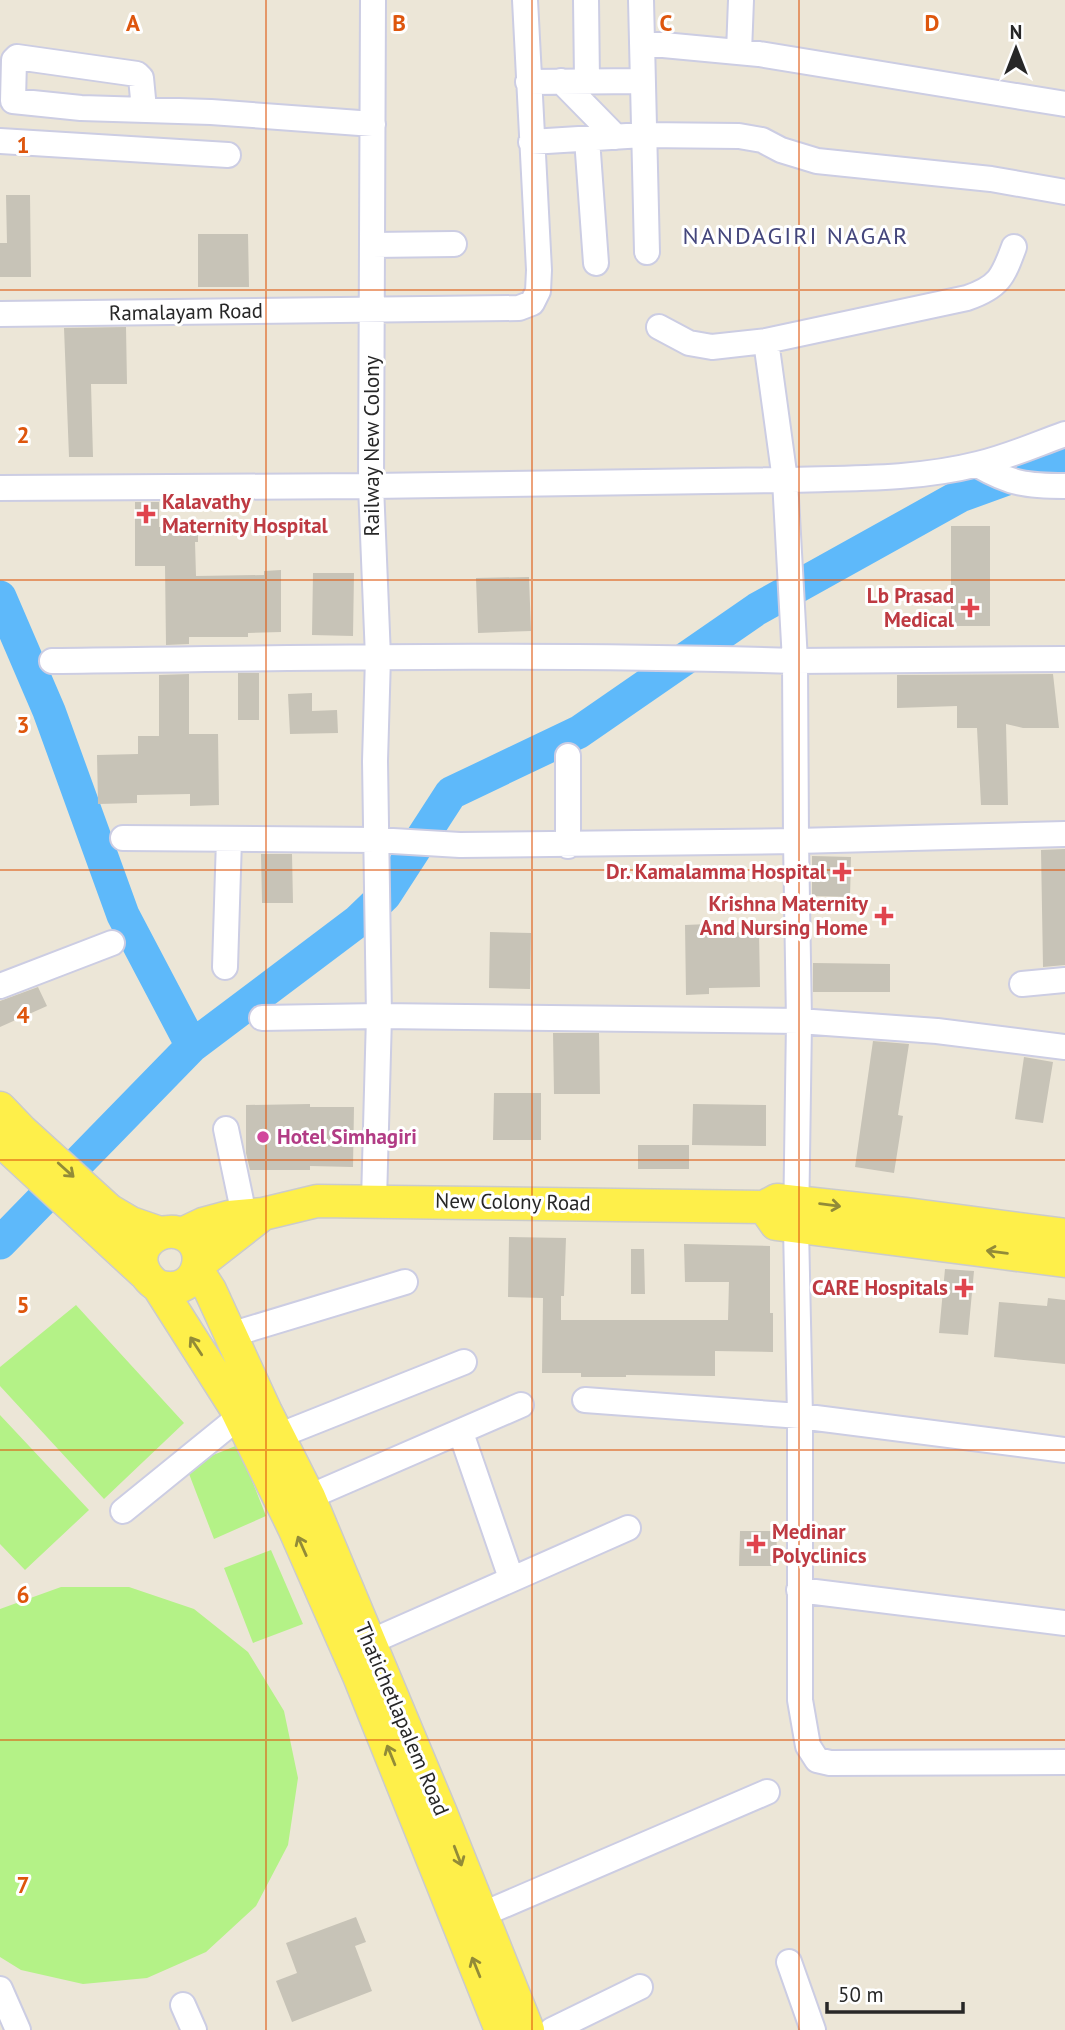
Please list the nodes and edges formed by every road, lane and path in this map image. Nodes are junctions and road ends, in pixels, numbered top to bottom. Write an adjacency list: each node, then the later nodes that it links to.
1 (373, 0): 14 (street, Railway New Colony)
2 (525, 0): 11 (street)
3 (586, 0): 8 (street)
4 (641, 0): 6 (street)
5 (741, 10): 7 (street)
6 (642, 43): 7 (street); 10 (street)
7 (749, 53): 12 (street)
8 (587, 80): 9 (street); 10 (street)
9 (561, 81): 11 (street); 16 (street)
10 (642, 81): 15 (street)
11 (528, 82): 19 (street)
12 (1065, 104)
13 (144, 109): 13 (street); 14 (street)
14 (373, 124): 23 (street, Railway New Colony)
15 (643, 135): 16 (street); 21 (street); 25 (street)
16 (616, 137): 17 (street)
17 (587, 139): 19 (street); 26 (street)
18 (0, 141): 20 (street)
19 (531, 142): 27 (street, Ramalayam Road)
20 (228, 155)
21 (1065, 192)
22 (454, 244): 23 (street)
23 (372, 245): 27 (street, Railway New Colony)
24 (1014, 247): 30 (street)
25 (647, 253)
26 (596, 263)
27 (372, 311): 28 (street, Ramalayam Road); 34 (street, Railway New Colony)
28 (0, 314)
29 (659, 327): 30 (street)
30 (766, 341): 33 (street)
31 (1065, 434): 32 (street)
32 (983, 468): 33 (street); 35 (street)
33 (785, 480): 34 (street); 39 (street)
34 (371, 486): 36 (street); 37 (street, Railway New Colony)
35 (1065, 486)
36 (0, 488)
37 (378, 657): 39 (street); 40 (street); 45 (street, Railway New Colony)
38 (1065, 659): 39 (street)
39 (795, 660): 46 (street)
40 (52, 661)
41 (568, 756): 47 (street)
42 (1065, 834): 46 (street)
43 (124, 838): 44 (street)
44 (229, 839): 45 (street); 49 (street)
45 (386, 841): 47 (street); 53 (street, Railway New Colony)
46 (796, 841): 47 (street); 55 (street)
47 (568, 845)
48 (112, 943): 52 (street)
49 (225, 967)
50 (1065, 980): 51 (street)
51 (1022, 984)
52 (0, 986)
53 (379, 1016): 54 (street); 55 (street); 60 (street, Railway New Colony)
54 (262, 1018)
55 (799, 1021): 56 (street); 61 (street)
56 (1065, 1047)
57 (0, 1108): 59 (main road)
58 (226, 1129): 62 (street)
59 (9, 1139): 63 (main road)
60 (374, 1200): 61 (main road, New Colony Road); 62 (main road, New Colony Road)
61 (796, 1214): 65 (main road, New Colony Road, one-way to 65); 66 (main road, New Colony Road, one-way to 61); 74 (street)
62 (253, 1215): 64 (main road, New Colony Road); 67 (main road)
63 (100, 1217): 64 (main road); 68 (main road)
64 (171, 1233): 67 (main road); 68 (main road)
65 (1065, 1235)
66 (1065, 1261)
67 (198, 1267): 68 (main road); 70 (main road)
68 (151, 1280): 75 (main road, one-way to 68)
69 (405, 1282): 70 (street)
70 (230, 1335): 75 (main road)
71 (464, 1362): 75 (street)
72 (585, 1400): 74 (street)
73 (521, 1405): 76 (street)
74 (800, 1416): 77 (street); 82 (street)
75 (261, 1421): 78 (main road, Thatichetlapalem Road); 79 (street); 94 (main road, one-way to 75)
76 (461, 1433): 78 (street); 81 (street)
77 (1065, 1450)
78 (309, 1497): 84 (main road, Thatichetlapalem Road)
79 (124, 1511)
80 (628, 1528): 81 (street)
81 (511, 1578): 84 (street)
82 (799, 1590): 83 (street); 85 (street)
83 (1065, 1622)
84 (370, 1642): 87 (main road, Thatichetlapalem Road, one-way to 87)
85 (1065, 1762)
86 (767, 1791): 87 (street)
87 (481, 1915): 95 (main road, Thatichetlapalem Road)
88 (789, 1962): 97 (street)
89 (640, 1987): 96 (street)
90 (0, 1989): 92 (street)
91 (183, 2005): 93 (street)
92 (18, 2030)
93 (194, 2030)
94 (501, 2030)
95 (528, 2030)
96 (552, 2030)
97 (813, 2030)

